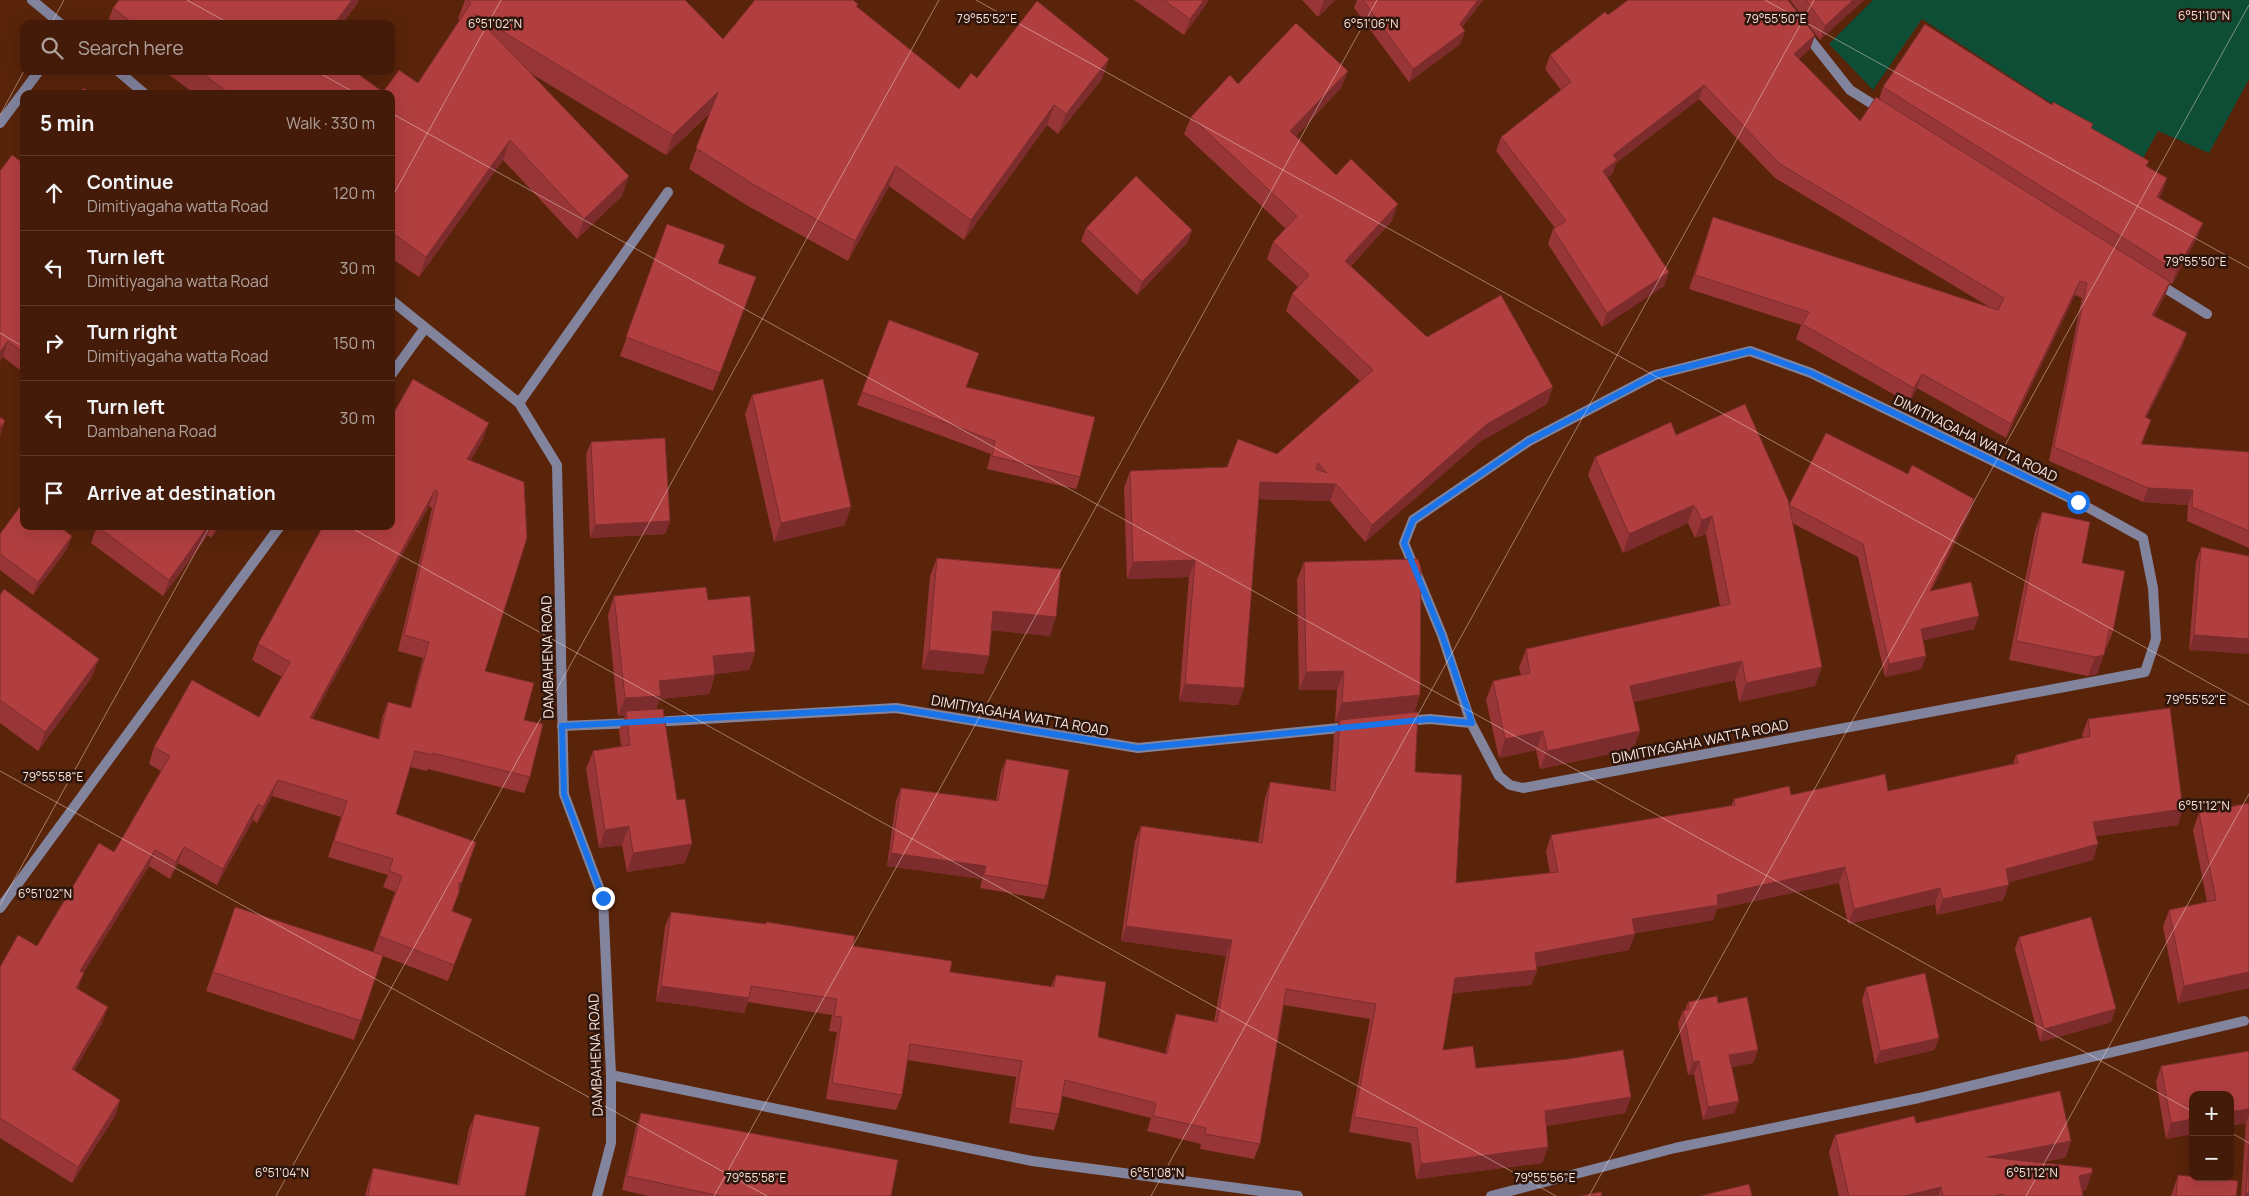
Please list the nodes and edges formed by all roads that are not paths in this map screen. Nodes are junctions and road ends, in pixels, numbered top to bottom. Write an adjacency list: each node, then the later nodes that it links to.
1 (32, 0): 2 (street)
2 (55, 20)
3 (1798, 23): 9 (street)
4 (36, 75): 6 (street)
5 (123, 75): 7 (street)
6 (25, 90)
7 (139, 90)
8 (20, 96): 10 (street)
9 (1891, 116)
10 (0, 123)
11 (668, 192): 17 (street)
12 (2149, 278): 14 (street)
13 (395, 303): 15 (street, DAMBAHENA ROAD)
14 (2207, 314)
15 (425, 328): 16 (street); 17 (street, DAMBAHENA ROAD)
16 (395, 369)
17 (519, 403): 21 (street, DAMBAHENA ROAD)
18 (277, 530): 23 (street)
19 (1391, 723): 20 (street)
20 (1472, 723): 20 (street, DIMITIYAGAHA WATTA ROAD)
21 (562, 726): 22 (street, DIMITIYAGAHA WATTA ROAD); 25 (street, DAMBAHENA ROAD)
22 (1362, 726)
23 (0, 908)
24 (2244, 1021): 28 (street)
25 (611, 1075): 26 (street, DAMBAHENA ROAD); 27 (street)
26 (597, 1196)
27 (1298, 1196)
28 (1491, 1196)

